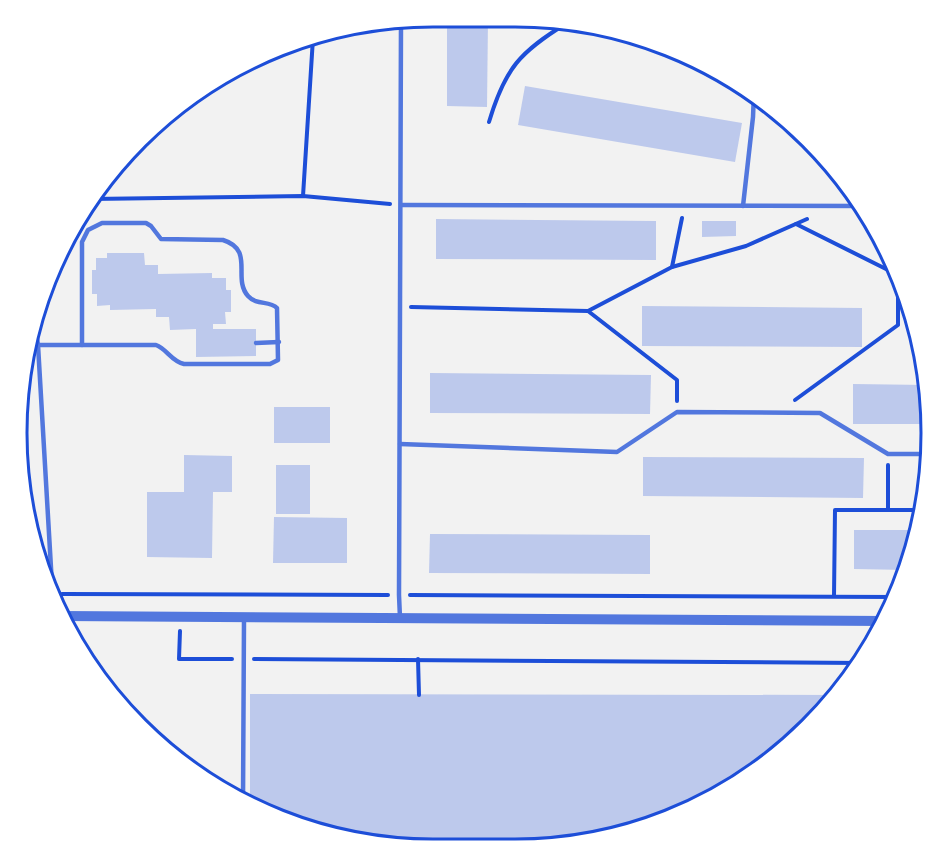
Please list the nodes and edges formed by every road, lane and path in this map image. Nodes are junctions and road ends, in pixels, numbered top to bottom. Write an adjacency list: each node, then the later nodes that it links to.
1 (401, 28): 8 (lane)
2 (558, 29): 5 (path)
3 (313, 46): 6 (path)
4 (753, 104): 10 (lane)
5 (489, 122)
6 (303, 196): 7 (path); 8 (path)
7 (101, 199)
8 (402, 205): 9 (lane); 17 (lane)
9 (684, 205): 10 (lane); 14 (path)
10 (743, 206): 11 (lane)
11 (836, 206): 12 (lane); 13 (path)
12 (852, 206)
13 (796, 224): 14 (path); 15 (path)
14 (672, 267): 18 (path)
15 (885, 267)
16 (898, 299): 24 (path)
17 (401, 307): 18 (path); 25 (lane)
18 (588, 311): 23 (path)
19 (279, 342): 20 (lane); 22 (lane); 22 (lane)
20 (256, 343)
21 (38, 345): 22 (lane); 30 (lane)
22 (82, 345)
23 (677, 412): 24 (lane); 25 (lane)
24 (777, 413): 26 (lane)
25 (400, 444): 32 (lane)
26 (888, 454): 27 (lane); 28 (path)
27 (920, 454)
28 (888, 510): 29 (path); 33 (path)
29 (913, 510)
30 (52, 571)
31 (61, 594): 32 (path)
32 (399, 595): 33 (path); 37 (lane)
33 (834, 596): 34 (path)
34 (886, 597)
35 (71, 616): 36 (street)
36 (244, 617): 37 (street); 40 (lane)
37 (400, 618): 38 (street)
38 (875, 621)
39 (179, 659): 40 (path)
40 (244, 659): 41 (path); 44 (lane)
41 (418, 659): 42 (path); 43 (path)
42 (850, 663)
43 (419, 694)
44 (243, 792)

